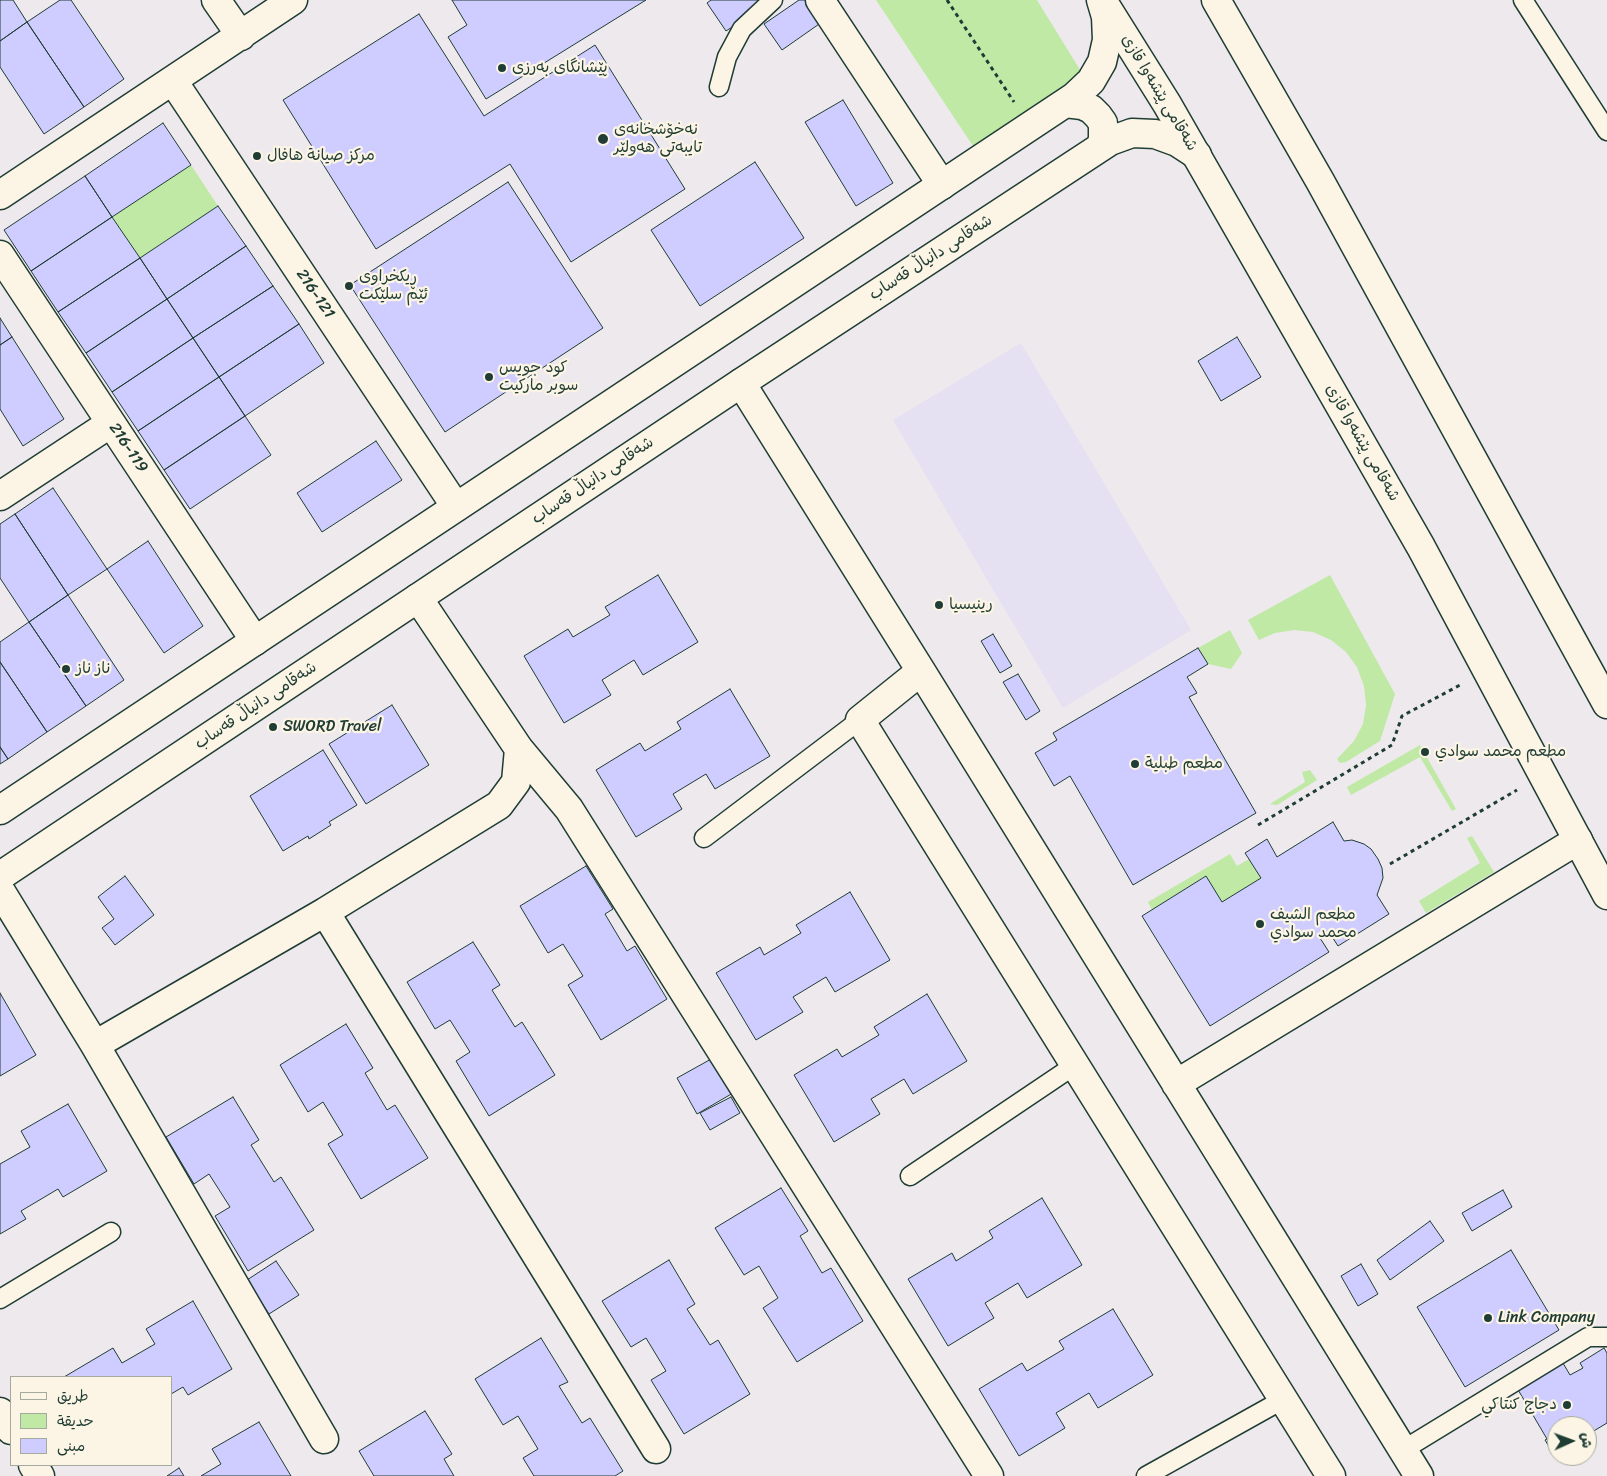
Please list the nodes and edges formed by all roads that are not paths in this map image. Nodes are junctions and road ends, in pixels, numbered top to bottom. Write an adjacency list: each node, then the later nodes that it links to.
1 (216, 0): 8 (main road)
2 (293, 0): 8 (main road)
3 (773, 0): 10 (lane)
4 (820, 0): 15 (main road)
5 (1101, 0): 11 (main road); 14 (main road, شەقامی پێشەوا قازی)
6 (1216, 0): 25 (main road)
7 (1524, 0): 12 (lane)
8 (240, 36): 9 (main road)
9 (173, 81): 16 (main road); 21 (main road, 216-121)
10 (719, 87)
11 (1065, 103): 13 (main road); 15 (main road)
12 (1607, 131)
13 (1101, 147): 14 (main road, شەقامی دانیاڵ قەساب); 18 (main road, شەقامی دانیاڵ قەساب)
14 (1197, 155): 30 (main road, شەقامی پێشەوا قازی)
15 (942, 185): 21 (main road)
16 (0, 195)
17 (0, 256): 19 (main road, 216-119)
18 (741, 383): 22 (main road, شەقامی دانیاڵ قەساب); 24 (main road)
19 (111, 423): 20 (main road); 23 (main road, 216-119)
20 (0, 496)
21 (456, 507): 23 (main road)
22 (418, 598): 27 (main road); 31 (main road, شەقامی دانیاڵ قەساب)
23 (255, 641): 28 (main road)
24 (921, 671): 26 (main road); 37 (main road)
25 (1607, 704)
26 (860, 720): 29 (lane); 36 (main road)
27 (519, 748): 34 (main road); 48 (main road)
28 (0, 810)
29 (704, 838)
30 (1578, 840): 33 (main road, شەقامی پێشەوا قازی); 37 (main road)
31 (0, 876)
32 (0, 890): 35 (main road)
33 (1607, 895)
34 (325, 912): 35 (main road); 46 (main road)
35 (96, 1045): 45 (main road)
36 (1075, 1065): 38 (lane); 42 (main road)
37 (1176, 1084): 47 (main road)
38 (910, 1176)
39 (112, 1232): 40 (lane)
40 (0, 1299)
41 (1607, 1337): 47 (lane)
42 (1284, 1399): 49 (lane); 50 (main road)
43 (0, 1412): 44 (main road)
44 (10, 1428)
45 (324, 1440)
46 (656, 1449)
47 (1403, 1450): 51 (main road)
48 (989, 1476)
49 (1146, 1476)
50 (1331, 1476)
51 (1419, 1476)

